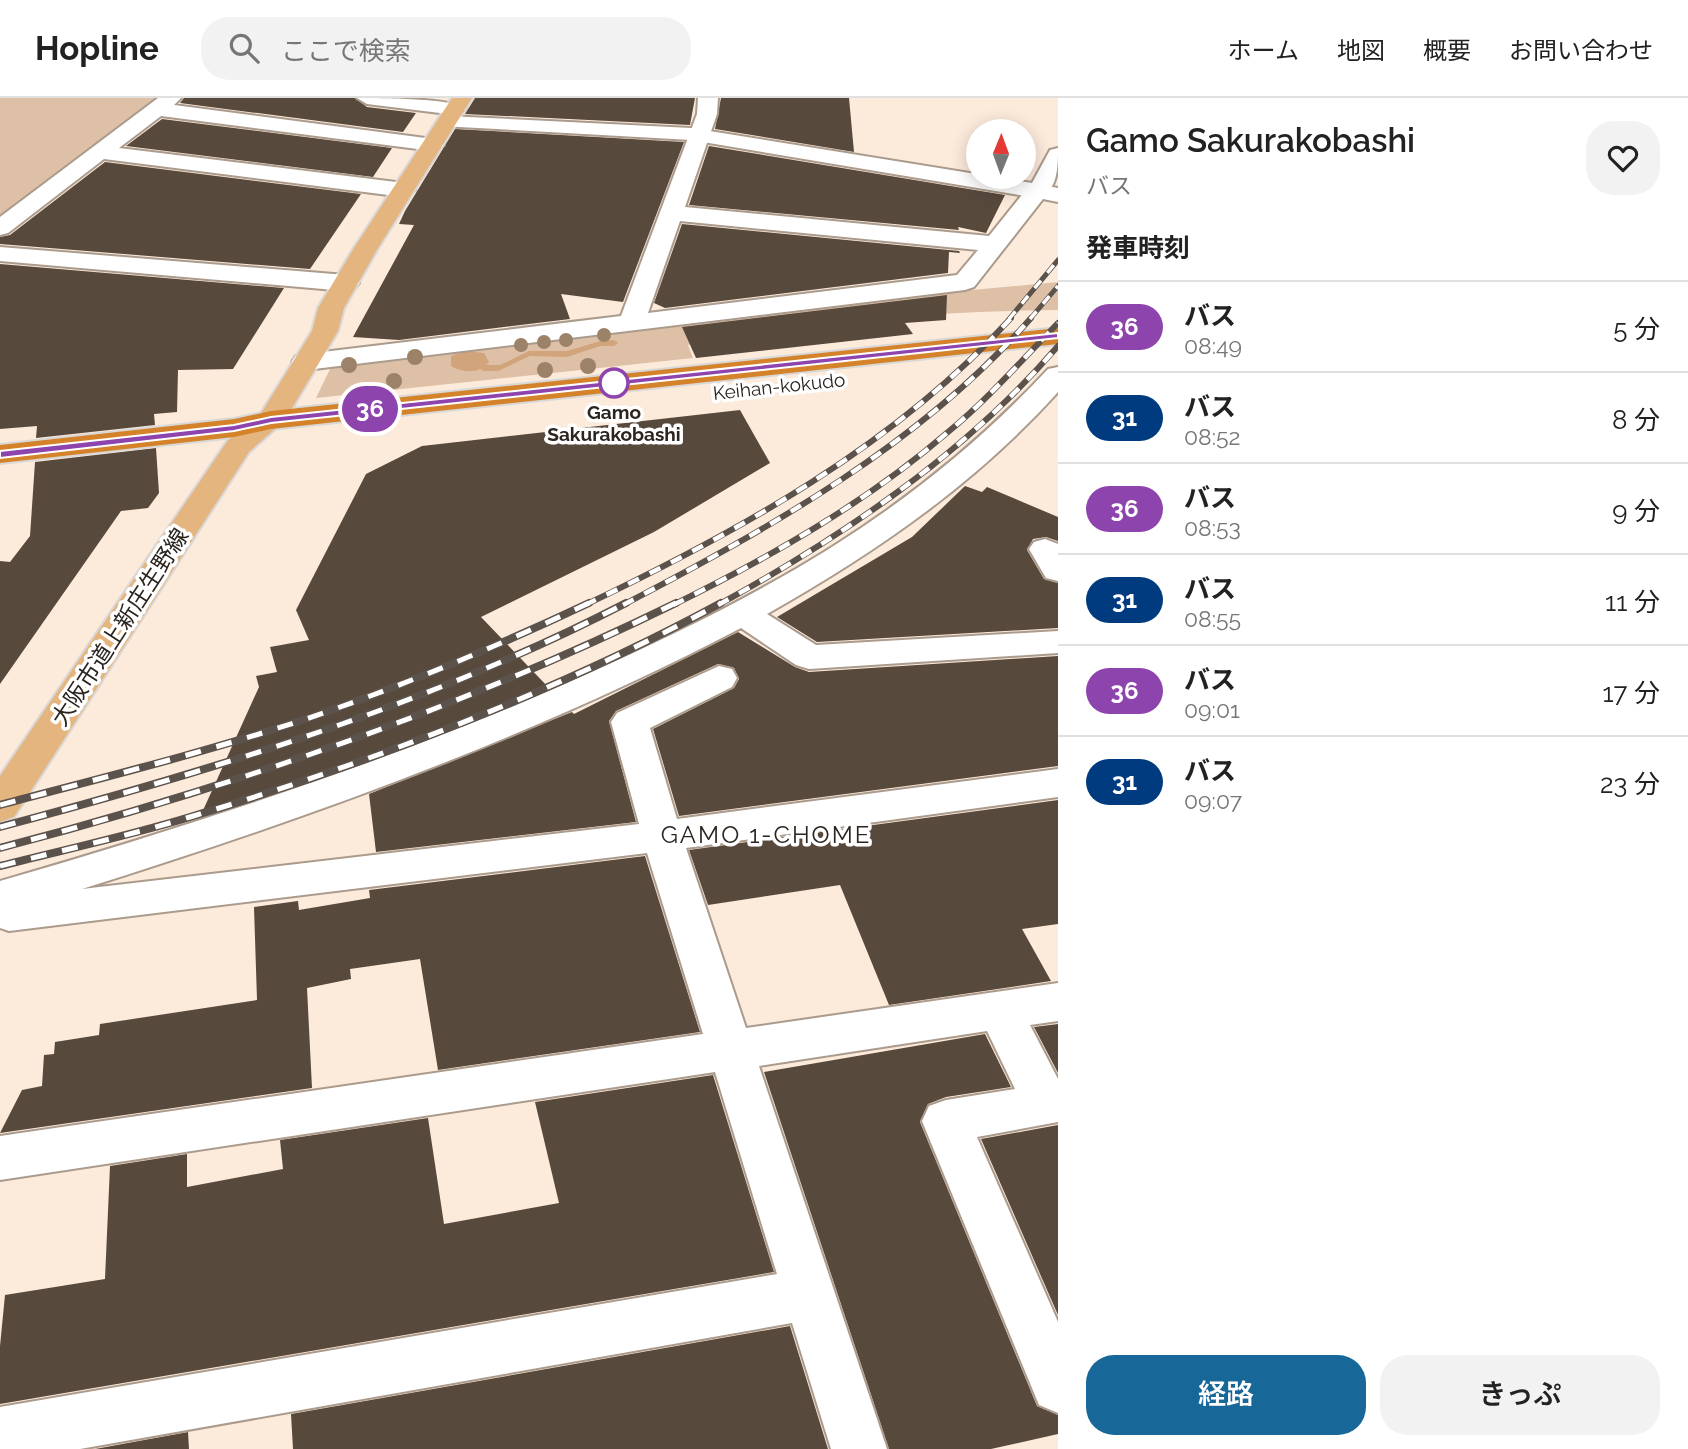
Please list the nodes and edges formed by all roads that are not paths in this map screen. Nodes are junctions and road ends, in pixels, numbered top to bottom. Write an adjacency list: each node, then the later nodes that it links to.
1 (367, 98): 4 (street)
2 (708, 98): 5 (street)
3 (163, 104): 6 (street); 7 (street)
4 (455, 110): 5 (street); 6 (main road, 大阪市道上新庄生野線)
5 (699, 135): 10 (street); 11 (street)
6 (433, 145): 9 (main road, 大阪市道上新庄生野線)
7 (100, 152): 9 (street); 12 (street)
8 (1058, 155): 10 (street)
9 (404, 190): 15 (main road, 大阪市道上新庄生野線)
10 (1048, 193): 13 (street)
11 (671, 213): 13 (street); 17 (street)
12 (0, 228)
13 (995, 244): 17 (street)
14 (0, 254): 15 (street)
15 (346, 283): 16 (main road, 大阪市道上新庄生野線)
16 (331, 307): 20 (main road, 大阪市道上新庄生野線); 23 (main road, 大阪市道上新庄生野線)
17 (632, 321): 20 (street)
18 (1058, 336): 22 (highway, Keihan-kokudo)
19 (1058, 355): 23 (highway, Keihan-kokudo)
20 (306, 362): 22 (main road, 大阪市道上新庄生野線)
21 (1058, 375): 26 (street)
22 (271, 420): 23 (main road, 大阪市道上新庄生野線)
23 (236, 437): 24 (highway, Keihan-kokudo); 25 (highway, Keihan-kokudo); 30 (main road, 大阪市道上新庄生野線)
24 (0, 454)
25 (0, 473)
26 (743, 614): 27 (street); 32 (street)
27 (1058, 642)
28 (719, 678): 31 (street)
29 (1058, 783): 31 (street)
30 (0, 807)
31 (662, 836): 33 (street); 36 (street)
32 (0, 897)
33 (0, 915)
34 (1058, 1002): 35 (street)
35 (1000, 1011): 36 (street); 37 (street)
36 (732, 1051): 38 (street); 39 (street)
37 (1053, 1105): 40 (street)
38 (0, 1158)
39 (811, 1294): 41 (street); 42 (street)
40 (1058, 1386)
41 (0, 1435)
42 (859, 1449)

